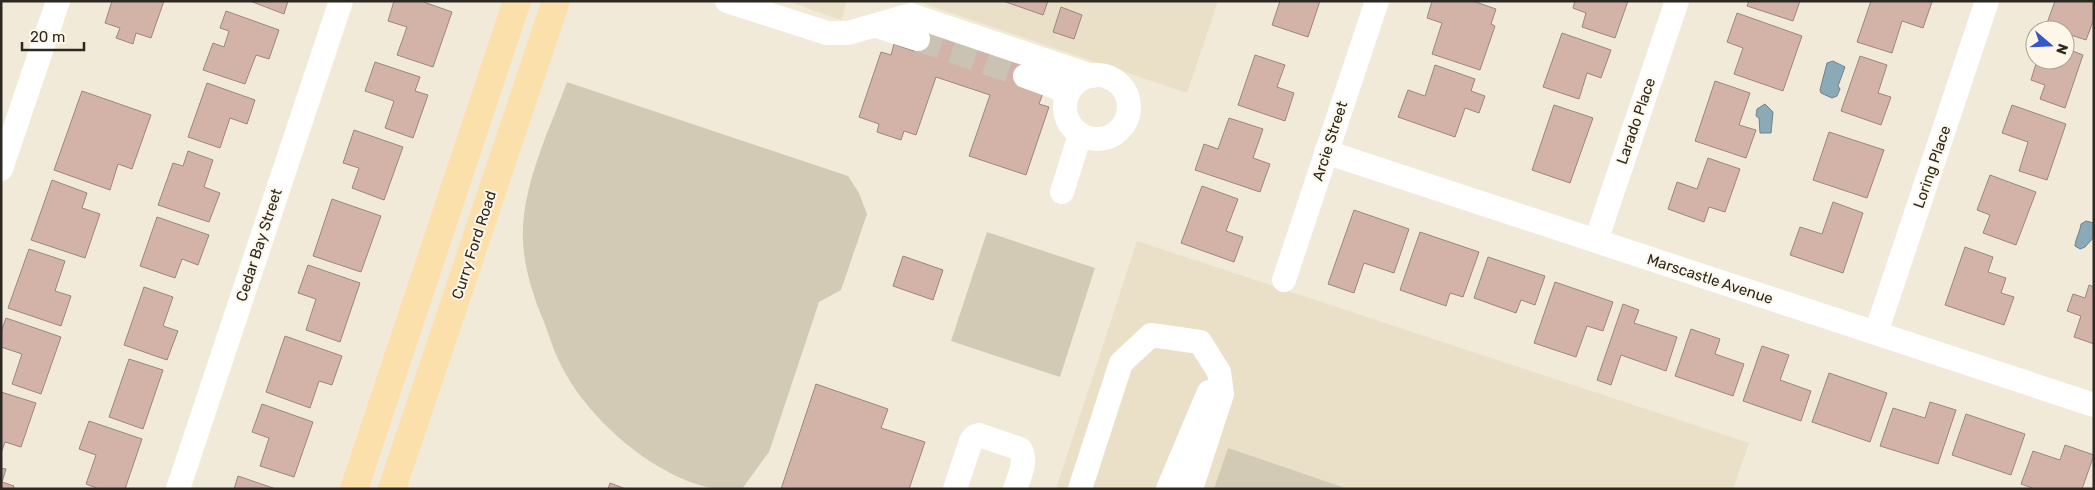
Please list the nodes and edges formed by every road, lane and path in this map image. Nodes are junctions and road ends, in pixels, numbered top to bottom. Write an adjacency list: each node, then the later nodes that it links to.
1 (58, 1): 16 (street)
2 (341, 1): 23 (street, Cedar Bay Street)
3 (517, 1): 24 (main road)
4 (556, 1): 25 (main road, Curry Ford Road)
5 (727, 1): 9 (street)
6 (1377, 1): 15 (street, Arcie Street)
7 (1677, 1): 18 (street, Larado Place)
8 (1987, 1): 20 (street, Loring Place)
9 (877, 26): 10 (street); 12 (street)
10 (918, 38)
11 (1024, 76): 13 (street)
12 (1092, 76): 13 (street); 14 (street)
13 (1067, 96): 14 (street)
14 (1080, 135): 17 (street)
15 (1326, 152): 18 (street, Marscastle Avenue); 19 (street, Arcie Street)
16 (1, 168)
17 (1062, 192)
18 (1596, 241): 20 (street, Marscastle Avenue)
19 (1284, 280)
20 (1876, 333): 22 (street, Marscastle Avenue)
21 (1219, 372): 28 (street); 29 (street); 30 (street)
22 (2094, 405)
23 (178, 489)
24 (354, 489)
25 (392, 489)
26 (955, 489): 27 (street)
27 (1014, 489)
28 (1080, 489)
29 (1168, 489)
30 (1191, 489)

